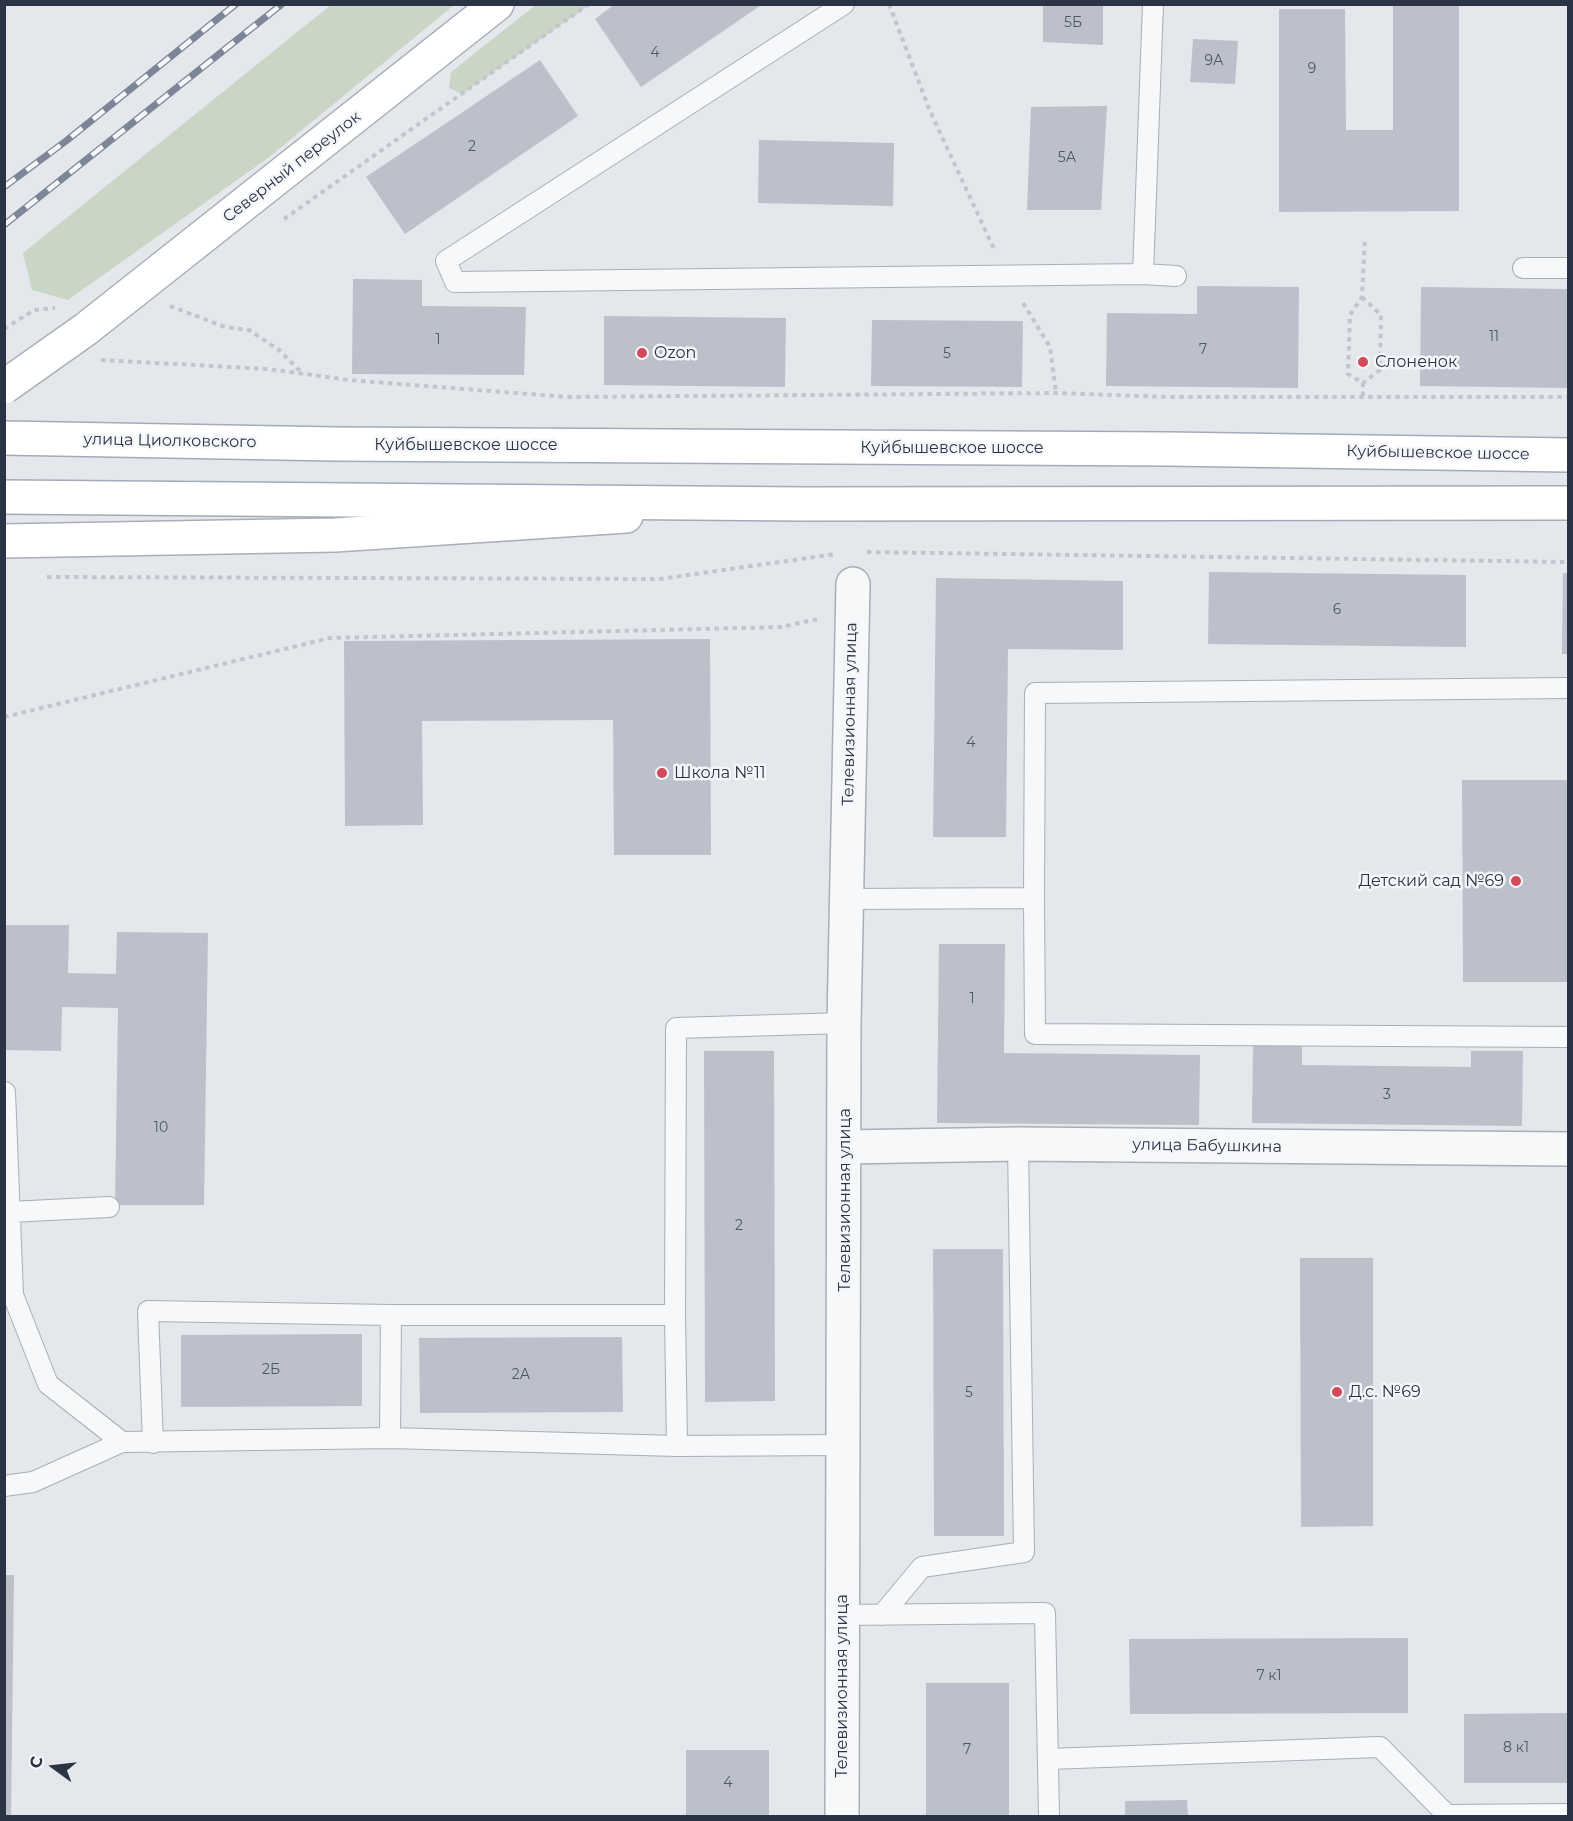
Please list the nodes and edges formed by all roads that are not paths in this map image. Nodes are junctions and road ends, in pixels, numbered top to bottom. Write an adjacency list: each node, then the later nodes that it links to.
1 (497, 4): 8 (main road, Северный переулок, bridge)
2 (844, 4): 6 (lane)
3 (1152, 4): 6 (lane)
4 (1523, 268): 5 (lane)
5 (1569, 268)
6 (1143, 274): 7 (lane)
7 (1176, 276)
8 (4, 387)
9 (4, 438): 10 (main road, улица Циолковского)
10 (335, 444): 11 (main road, Куйбышевское шоссе)
11 (1569, 455)
12 (4, 497): 14 (main road)
13 (1569, 503): 14 (main road)
14 (803, 504): 15 (main road)
15 (5, 541)
16 (852, 598): 19 (street, Телевизионная улица)
17 (1569, 688): 18 (lane)
18 (1034, 898): 19 (lane); 21 (lane)
19 (848, 899): 20 (street, Телевизионная улица)
20 (844, 1023): 24 (street, Телевизионная улица); 29 (lane)
21 (1569, 1037)
22 (5, 1092): 27 (lane)
23 (1018, 1144): 24 (street, улица Бабушкина); 25 (street, улица Бабушкина); 37 (lane)
24 (845, 1147): 33 (street, Телевизионная улица)
25 (1569, 1149)
26 (109, 1207): 27 (lane)
27 (10, 1212): 31 (lane)
28 (391, 1315): 29 (lane); 30 (lane); 32 (lane)
29 (675, 1315): 34 (lane)
30 (390, 1438): 32 (lane); 34 (lane)
31 (122, 1442): 32 (lane); 35 (lane)
32 (153, 1443)
33 (845, 1445): 34 (lane); 36 (street, Телевизионная улица)
34 (677, 1446)
35 (4, 1486)
36 (841, 1615): 37 (lane); 40 (street, Телевизионная улица)
37 (882, 1615): 38 (lane)
38 (1049, 1759): 39 (lane); 41 (lane)
39 (1569, 1814)
40 (842, 1816)
41 (1049, 1816)

